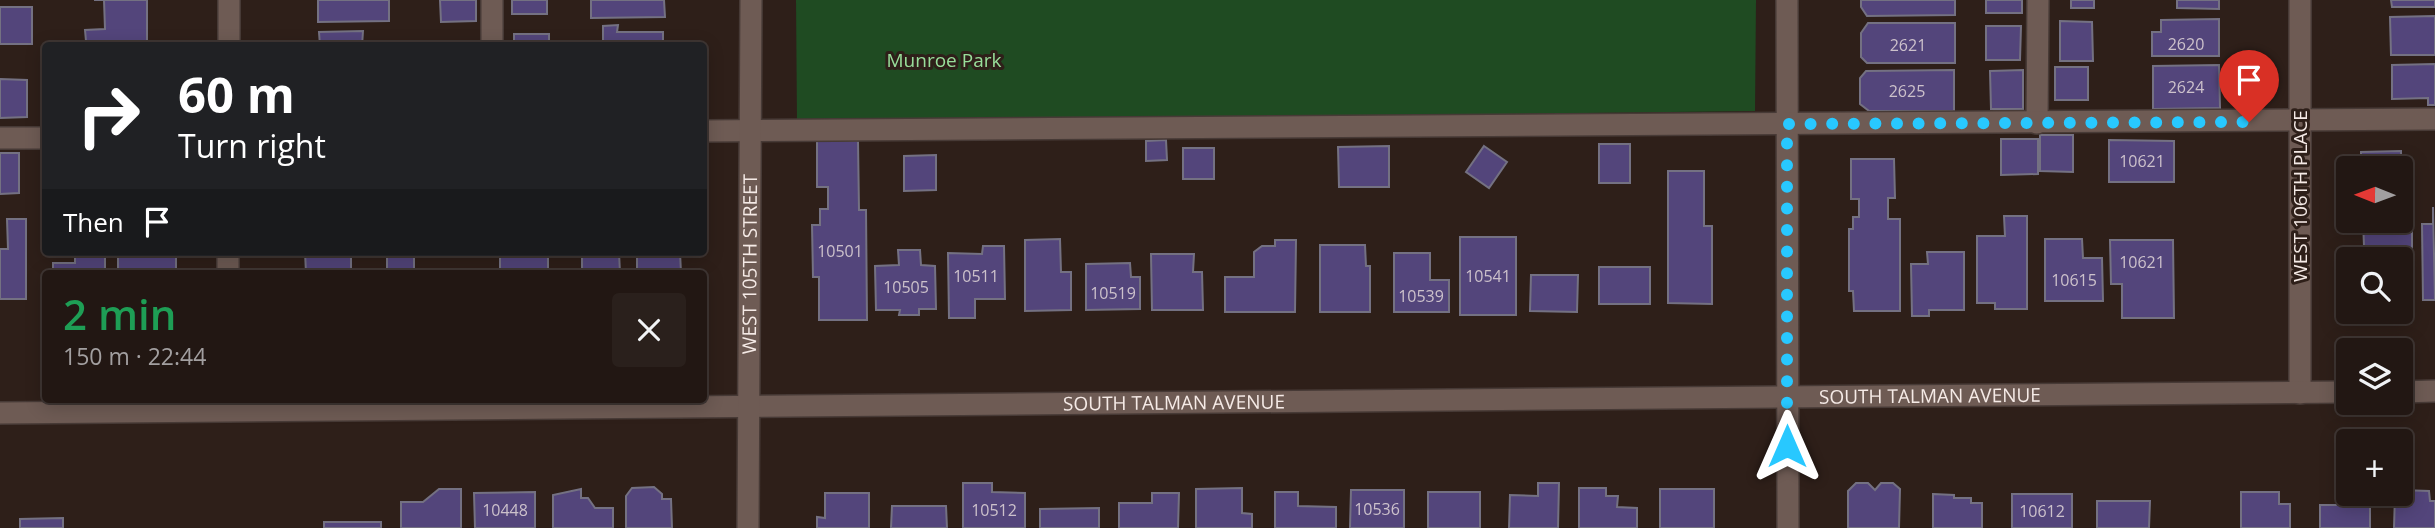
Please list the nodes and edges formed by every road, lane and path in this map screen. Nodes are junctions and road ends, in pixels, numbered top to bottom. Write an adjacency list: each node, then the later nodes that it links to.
1 (229, 0): 7 (street)
2 (492, 0): 8 (street)
3 (751, 0): 14 (street, WEST 105TH STREET)
4 (1787, 0): 12 (street)
5 (2038, 0): 11 (street)
6 (2300, 0): 10 (street, WEST 106TH PLACE)
7 (229, 42)
8 (492, 42)
9 (2435, 119): 10 (street)
10 (2300, 121): 11 (street); 20 (street, WEST 106TH PLACE)
11 (2037, 123): 12 (street)
12 (1787, 124): 14 (street); 21 (street)
13 (707, 131): 14 (street)
14 (750, 131): 23 (street, WEST 105TH STREET)
15 (0, 138): 16 (street)
16 (42, 138)
17 (2435, 391): 19 (street)
18 (2336, 392): 20 (street, SOUTH TALMAN AVENUE)
19 (2413, 392)
20 (2300, 393): 21 (street, SOUTH TALMAN AVENUE)
21 (1787, 397): 23 (street, SOUTH TALMAN AVENUE); 26 (street)
22 (228, 405): 23 (street, SOUTH TALMAN AVENUE); 24 (street, SOUTH TALMAN AVENUE)
23 (749, 406): 25 (street, WEST 105TH STREET)
24 (0, 413)
25 (748, 528)
26 (1788, 528)

